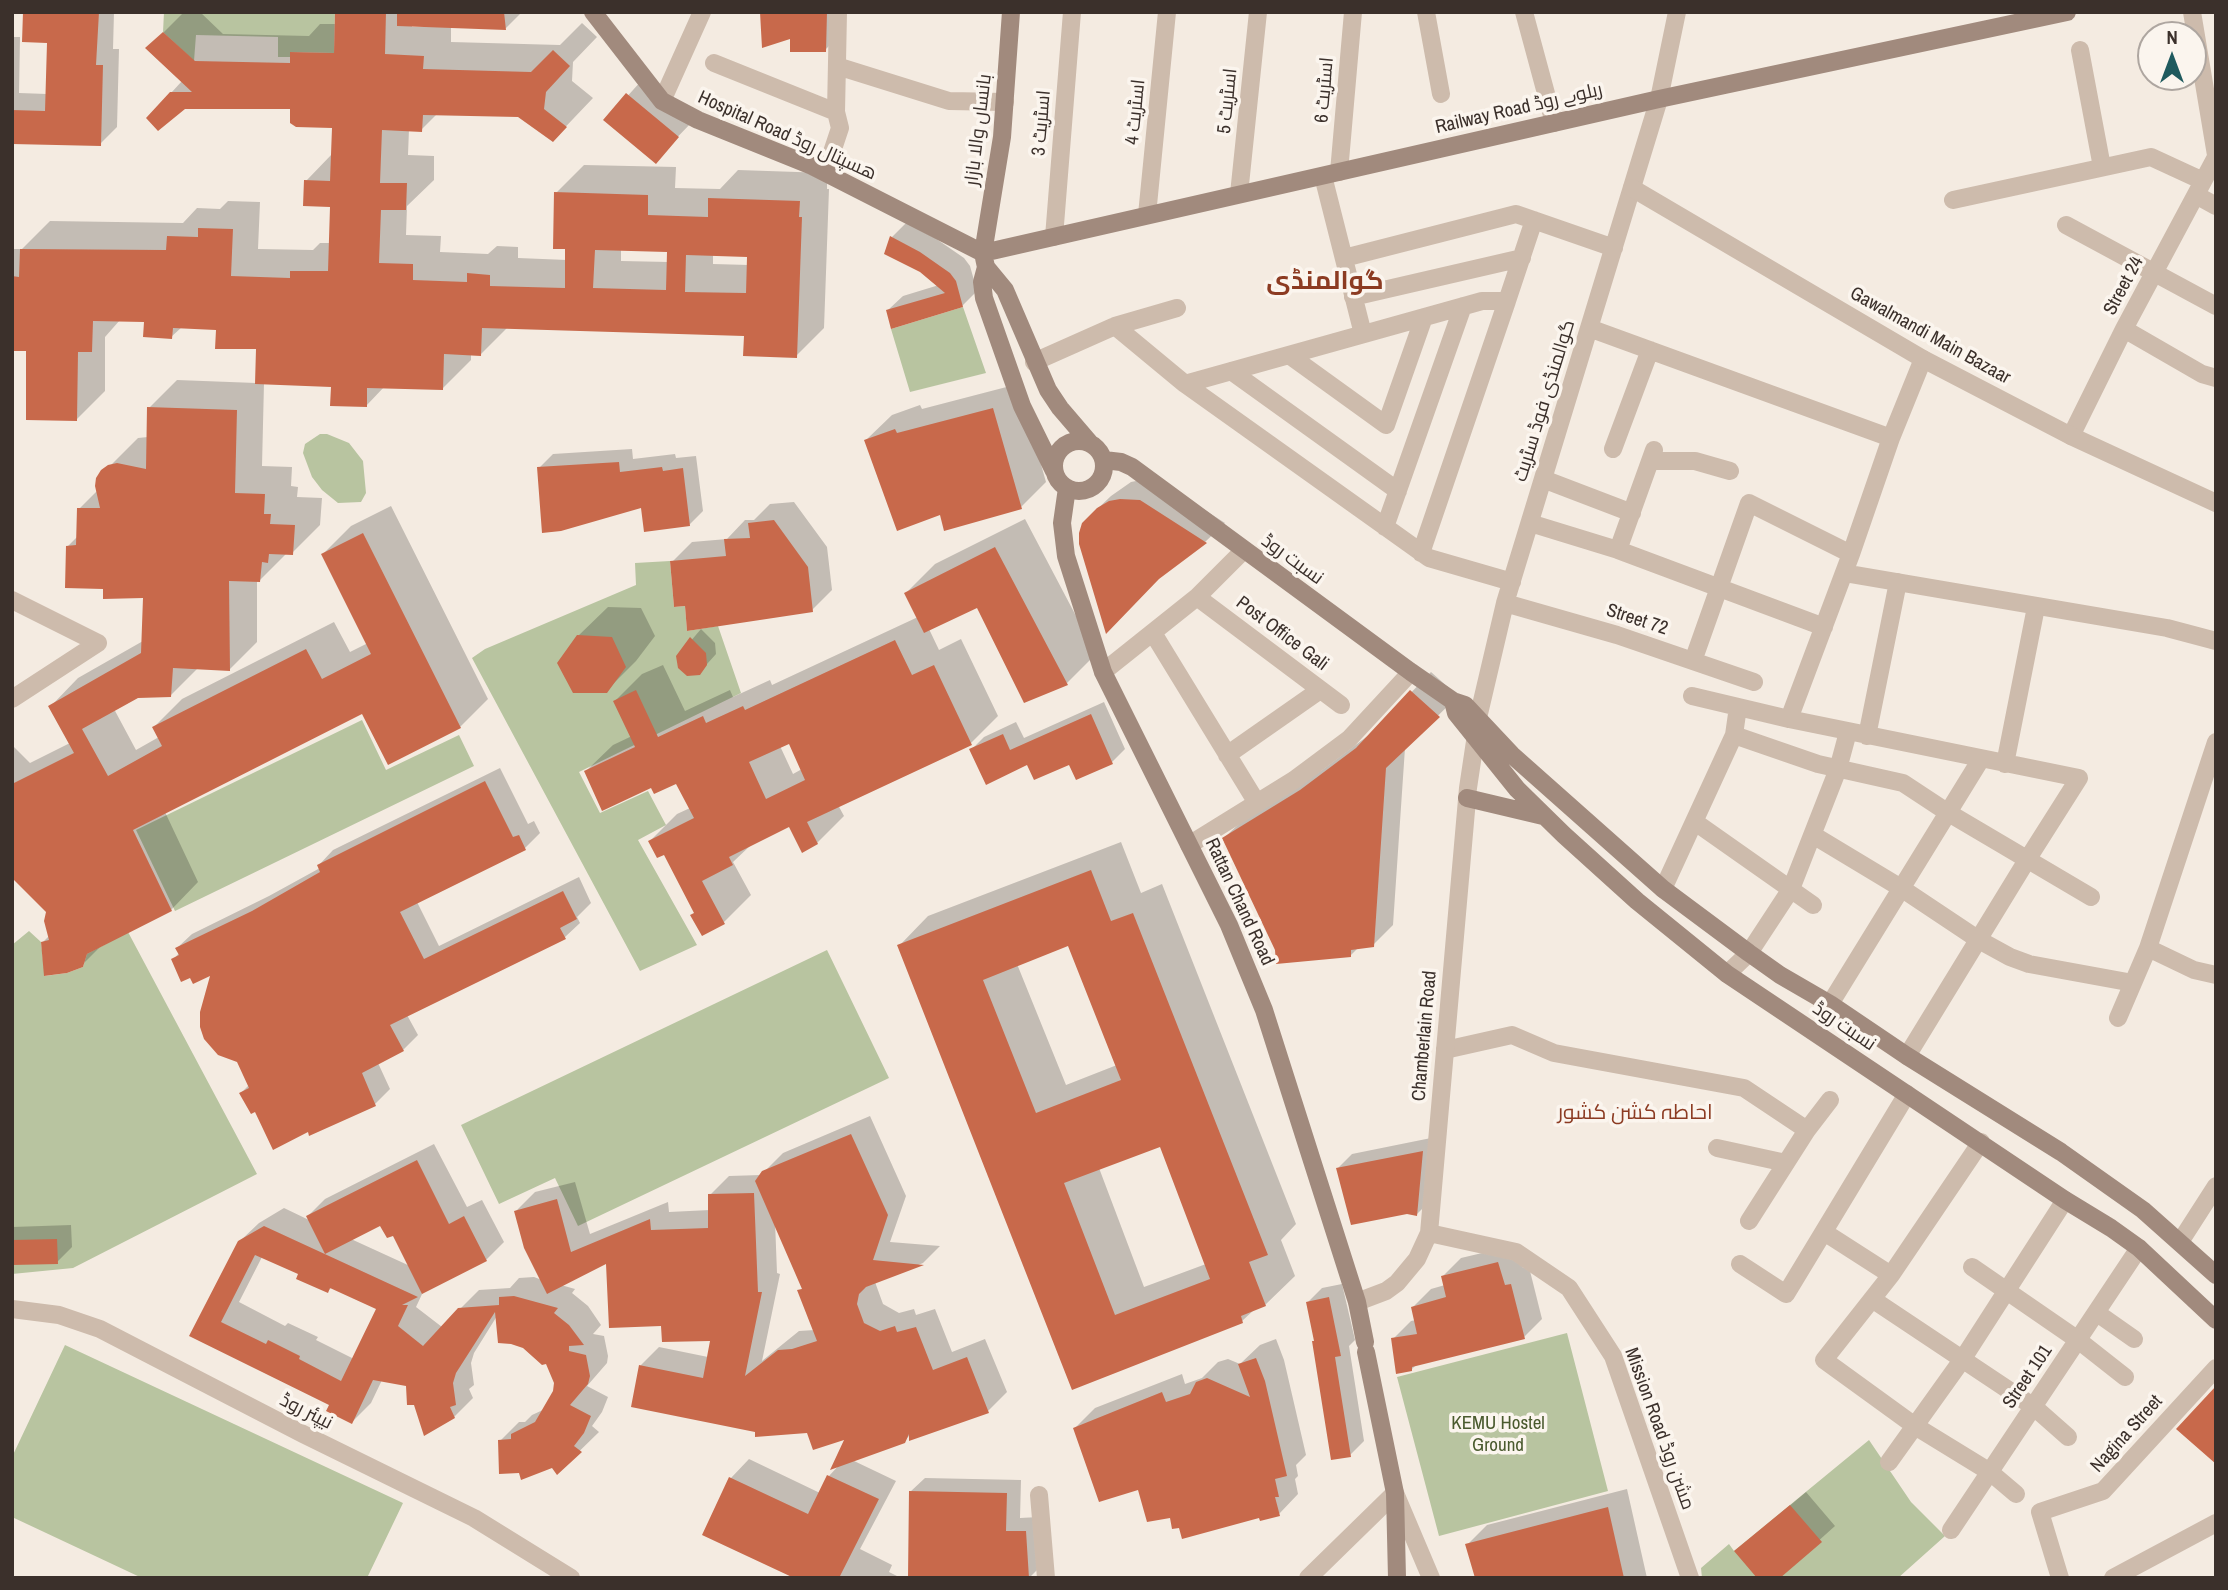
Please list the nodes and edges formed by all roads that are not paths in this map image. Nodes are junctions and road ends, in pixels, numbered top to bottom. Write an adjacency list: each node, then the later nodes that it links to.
1 (593, 12): 21 (main road, Hospital Road ھسپتال روڈ)
2 (702, 12): 21 (street)
3 (838, 12): 17 (street)
4 (1011, 12): 22 (main road, بانساں والا بازار)
5 (1072, 12): 37 (street, اسٹریٹ 3)
6 (1167, 12): 34 (street, اسٹریٹ 4)
7 (1258, 12): 31 (street, اسٹریٹ 5)
8 (1353, 12): 28 (street, اسٹریٹ 6)
9 (1426, 12): 18 (street)
10 (1524, 12): 24 (street)
11 (1677, 12): 20 (street, گوالمنڈی فوڈ سٹریٹ)
12 (2067, 12): 14 (main road, Railway Road ریلوے روڈ)
13 (2192, 12): 19 (street, Street 24)
14 (2035, 16): 20 (main road, Railway Road ریلوے روڈ)
15 (2080, 50): 26 (street)
16 (714, 63): 23 (street)
17 (837, 66): 22 (street); 23 (street)
18 (1441, 94)
19 (2211, 94): 25 (street, Street 24)
20 (1659, 99): 24 (main road, Railway Road ریلوے روڈ); 29 (street, گوالمنڈی فوڈ سٹریٹ)
21 (662, 101): 27 (main road, Hospital Road ھسپتال روڈ)
22 (1005, 102): 41 (main road, بانساں والا بازار)
23 (836, 112): 27 (street)
24 (1553, 123): 28 (main road, Railway Road ریلوے روڈ)
25 (2216, 156): 30 (street, Street 24)
26 (2102, 167): 30 (street); 32 (street)
27 (825, 173): 41 (main road, Hospital Road ھسپتال روڈ)
28 (1331, 174): 31 (main road, Railway Road ریلوے روڈ); 39 (street)
29 (1632, 188): 38 (street, گوالمنڈی فوڈ سٹریٹ); 55 (street, Gawalmandi Main Bazaar)
30 (2199, 188): 33 (street); 42 (street, Street 24)
31 (1239, 194): 34 (main road, Railway Road ریلوے روڈ)
32 (1953, 200)
33 (2216, 206)
34 (1147, 215): 37 (main road, Railway Road ریلوے روڈ)
35 (1534, 220): 38 (street); 39 (street); 40 (street)
36 (2066, 225): 42 (street)
37 (1054, 237): 41 (main road, Railway Road ریلوے روڈ)
38 (1614, 248): 50 (street, گوالمنڈی فوڈ سٹریٹ)
39 (1344, 258): 43 (street)
40 (1522, 258): 43 (street); 44 (street)
41 (984, 260): 56 (main road, Hospital Road ھسپتال روڈ); 65 (main road)
42 (2154, 273): 46 (street); 51 (street, Street 24)
43 (1353, 297): 52 (street)
44 (1507, 301): 45 (street); 76 (street)
45 (1463, 306): 48 (street); 69 (street)
46 (2216, 306)
47 (1177, 308): 49 (street)
48 (1424, 317): 52 (street); 54 (street)
49 (1115, 326): 56 (street); 59 (street)
50 (1589, 328): 53 (street); 67 (street, گوالمنڈی فوڈ سٹریٹ)
51 (2124, 329): 58 (street); 60 (street, Street 24)
52 (1363, 334): 54 (street)
53 (1650, 350): 61 (street); 63 (street)
54 (1289, 355): 57 (street)
55 (1923, 359): 60 (street, Gawalmandi Main Bazaar); 61 (street)
56 (1034, 362): 62 (main road, Hospital Road ھسپتال روڈ)
57 (1231, 371): 59 (street); 69 (street)
58 (2216, 378)
59 (1185, 384): 73 (street)
60 (2071, 436): 70 (street, Gawalmandi Main Bazaar)
61 (1891, 438): 77 (street)
62 (1090, 443): 64 (main road); 65 (main road)
63 (1613, 450)
64 (1104, 460): 68 (main road); 75 (main road, نسبت روڈ)
65 (1054, 471): 68 (main road)
66 (1730, 471): 71 (street)
67 (1543, 478): 71 (street); 72 (street, گوالمنڈی فوڈ سٹریٹ)
68 (1067, 488): 90 (main road, Rattan Chand Road)
69 (1398, 491): 73 (street)
70 (2216, 503)
71 (1632, 513): 74 (street)
72 (1530, 523): 74 (street); 79 (street, گوالمنڈی فوڈ سٹریٹ)
73 (1385, 527): 76 (street)
74 (1618, 550): 81 (street)
75 (1243, 551): 82 (street); 91 (main road, نسبت روڈ)
76 (1421, 552): 79 (street)
77 (1851, 554): 78 (street); 81 (street)
78 (1844, 573): 80 (street); 86 (street)
79 (1512, 582): 84 (street, گوالمنڈی فوڈ سٹریٹ)
80 (1898, 582): 85 (street); 103 (street)
81 (1718, 588): 86 (street); 89 (street)
82 (1197, 597): 87 (street); 93 (street, Post Office Gali)
83 (12, 600): 95 (street)
84 (1505, 603): 89 (street, Street 72); 99 (street, گوالمنڈی فوڈ سٹریٹ)
85 (2036, 607): 88 (street); 108 (street)
86 (1824, 627): 100 (street)
87 (1153, 633): 90 (street); 106 (street)
88 (2216, 641)
89 (1693, 661): 92 (street, Street 72)
90 (1103, 672): 116 (main road, Rattan Chand Road)
91 (1411, 672): 96 (main road, نسبت روڈ); 111 (street)
92 (1754, 682)
93 (1321, 690): 97 (street, Post Office Gali); 106 (street)
94 (1692, 696): 98 (street)
95 (12, 698)
96 (1453, 701): 99 (main road, نسبت روڈ); 104 (main road, نسبت روڈ)
97 (1341, 705)
98 (1738, 707): 100 (street); 102 (street)
99 (1478, 718): 104 (street, گوالمنڈی فوڈ سٹریٹ); 119 (main road, نسبت روڈ)
100 (1789, 719): 101 (street)
101 (1849, 732): 103 (street); 109 (street)
102 (1734, 735): 109 (street); 114 (street)
103 (1867, 736): 107 (street)
104 (1475, 738): 110 (street, Chamberlain Road); 113 (main road, نسبت روڈ)
105 (2216, 742): 124 (street)
106 (1227, 755): 111 (street)
107 (1981, 759): 108 (street); 112 (street)
108 (2005, 764): 117 (street)
109 (1838, 769): 112 (street); 115 (street)
110 (1467, 798): 113 (main road); 131 (street, Chamberlain Road)
111 (1256, 803): 116 (street)
112 (1947, 812): 117 (street); 118 (street)
113 (1547, 817): 126 (main road, نسبت روڈ)
114 (1695, 822): 119 (street); 120 (street)
115 (1813, 835): 118 (street); 120 (street)
116 (1189, 845): 152 (main road, Rattan Chand Road)
117 (2027, 859): 121 (street); 123 (street)
118 (1900, 888): 123 (street); 129 (street)
119 (1663, 889): 125 (main road, نسبت روڈ)
120 (1791, 889): 122 (street); 125 (street)
121 (2091, 897)
122 (1813, 905)
123 (1979, 940): 128 (street); 132 (street)
124 (2148, 948): 127 (street); 128 (street)
125 (1749, 953): 126 (street); 129 (main road, نسبت روڈ)
126 (1727, 974): 133 (main road, نسبت روڈ)
127 (2216, 975)
128 (2133, 983): 130 (street)
129 (1830, 1004): 132 (main road, نسبت روڈ)
130 (2118, 1018)
131 (1445, 1050): 135 (street); 143 (street, Chamberlain Road)
132 (1907, 1056): 144 (main road, نسبت روڈ)
133 (1907, 1094): 136 (main road, نسبت روڈ); 142 (street)
134 (1830, 1100): 135 (street)
135 (1807, 1130): 138 (street)
136 (1981, 1142): 140 (main road, نسبت روڈ); 148 (street)
137 (1717, 1148): 138 (street)
138 (1786, 1163): 141 (street)
139 (2216, 1186): 144 (street)
140 (2065, 1200): 145 (main road, نسبت روڈ); 150 (street)
141 (1749, 1221)
142 (1824, 1232): 146 (street); 148 (street)
143 (1429, 1233): 152 (street, Chamberlain Road); 176 (street, Mission Road مشن روڈ)
144 (2180, 1242): 149 (main road, نسبت روڈ)
145 (2139, 1248): 154 (street, Street 101); 155 (main road, نسبت روڈ)
146 (1740, 1264)
147 (1972, 1267): 150 (street)
148 (1891, 1275): 151 (street)
149 (2216, 1275)
150 (2007, 1292): 157 (street); 158 (street)
151 (1872, 1299): 158 (street); 162 (street)
152 (1357, 1302): 166 (main road, Rattan Chand Road)
153 (12, 1308): 171 (street, نیپئر روڈ)
154 (2097, 1313): 156 (street); 157 (street, Street 101)
155 (2215, 1319)
156 (2134, 1339)
157 (2078, 1340): 160 (street); 161 (street, Street 101)
158 (1962, 1360): 161 (street); 162 (street)
159 (2216, 1368): 177 (street, Nagina Street)
160 (2125, 1377)
161 (2034, 1407): 163 (street); 165 (street, Street 101)
162 (1915, 1426): 164 (street); 165 (street)
163 (2068, 1437)
164 (1889, 1462)
165 (1990, 1472): 167 (street); 170 (street, Street 101)
166 (1395, 1493): 173 (street); 174 (main road); 175 (street, Rattan Chand Road)
167 (2017, 1494)
168 (1039, 1495): 172 (street)
169 (2216, 1523): 178 (street)
170 (1951, 1530)
171 (571, 1578)
172 (1046, 1578)
173 (1308, 1578)
174 (1397, 1578)
175 (1432, 1578)
176 (1690, 1578)
177 (2060, 1578)
178 (2113, 1578)

